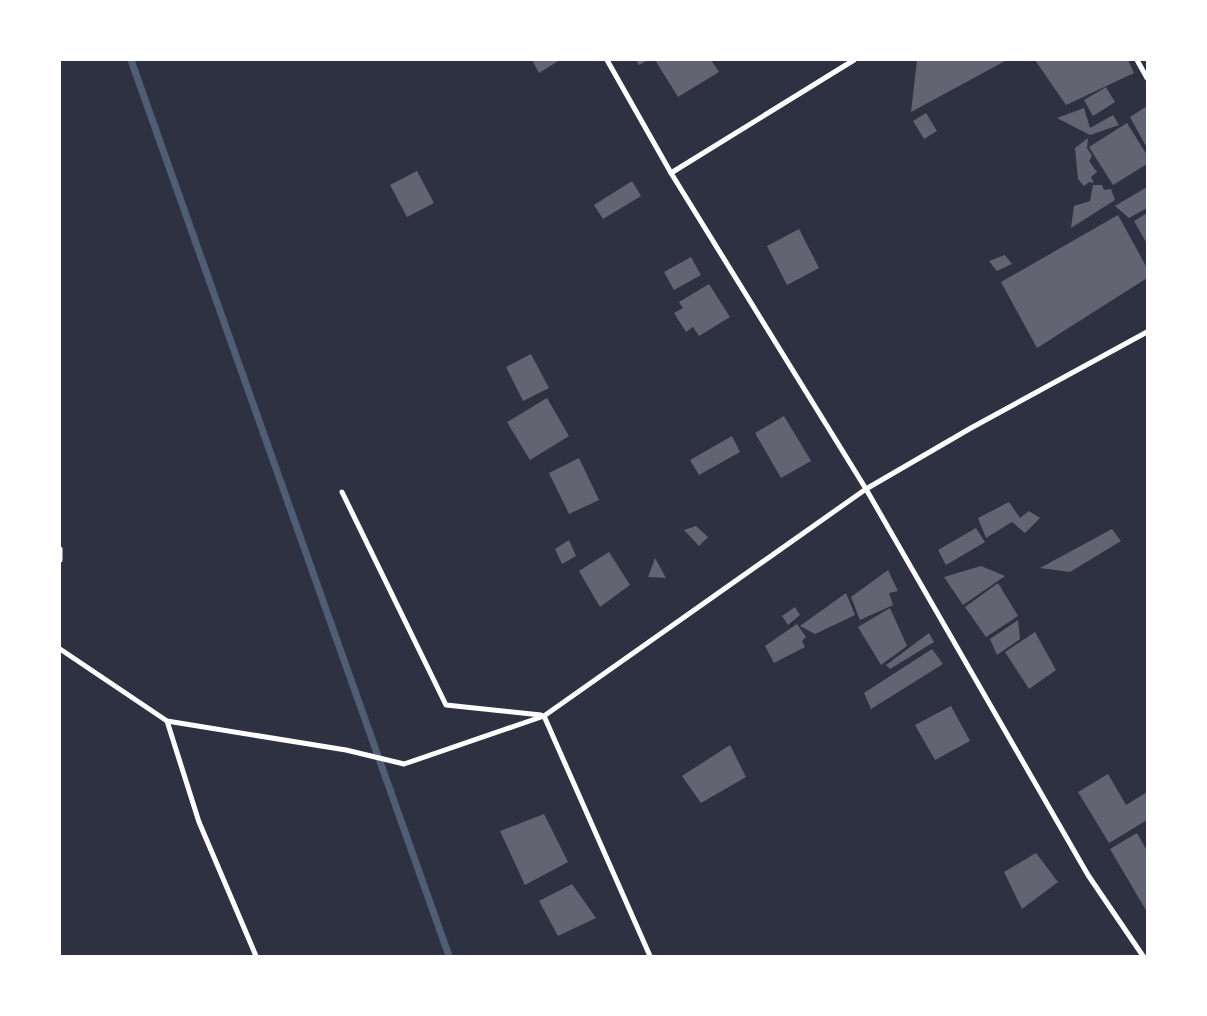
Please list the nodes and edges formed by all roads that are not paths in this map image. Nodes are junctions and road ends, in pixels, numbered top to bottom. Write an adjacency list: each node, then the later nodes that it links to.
1 (607, 60): 5 (street)
2 (854, 60): 5 (street)
3 (1137, 60): 4 (street)
4 (1147, 78)
5 (671, 173): 7 (street)
6 (1147, 332): 7 (street)
7 (866, 489): 12 (street); 16 (street)
8 (342, 492): 12 (street)
9 (60, 549): 10 (street)
10 (60, 560)
11 (60, 649): 13 (street)
12 (544, 716): 13 (street); 15 (street)
13 (167, 721): 14 (street)
14 (256, 956)
15 (650, 956)
16 (1142, 956)

